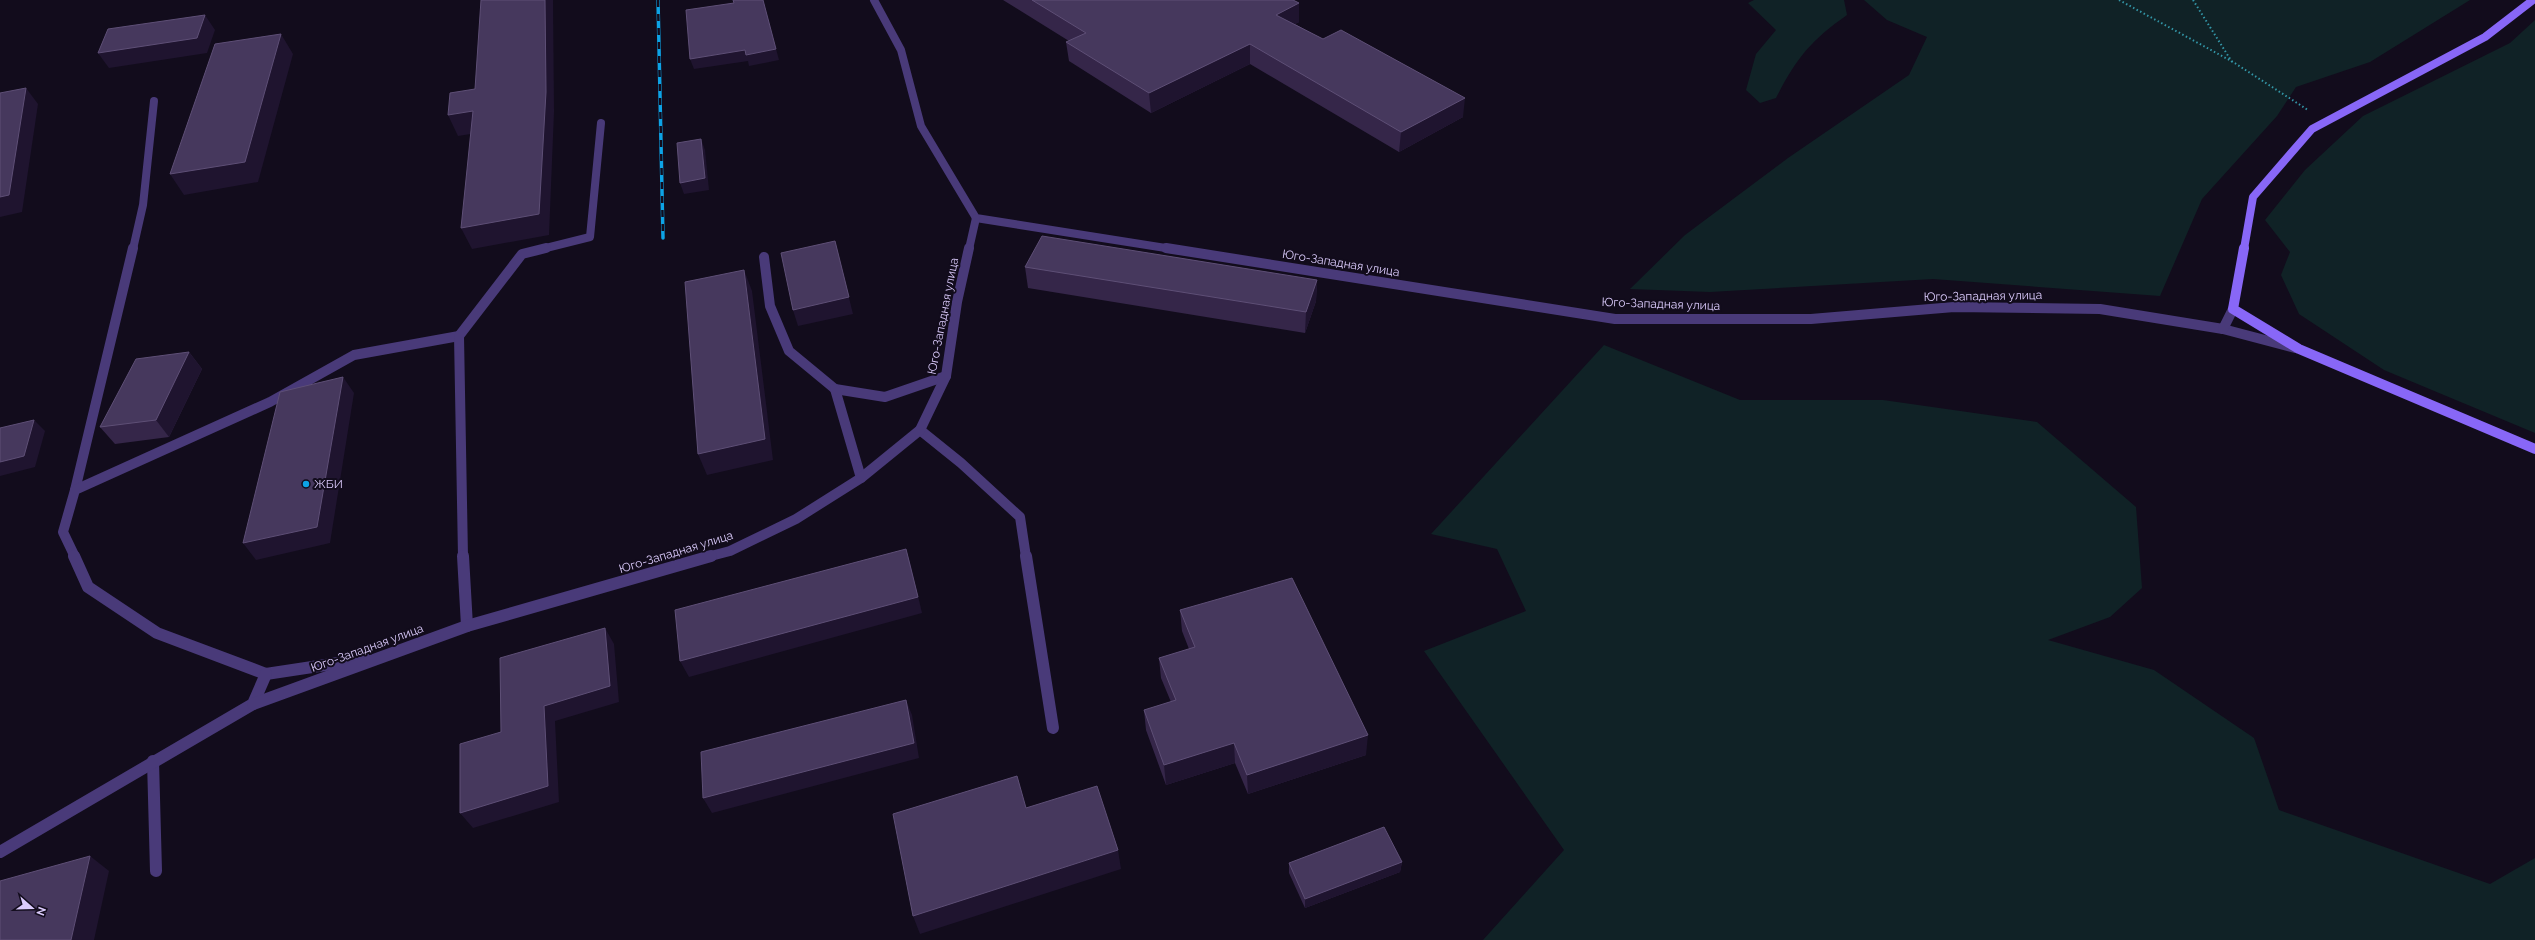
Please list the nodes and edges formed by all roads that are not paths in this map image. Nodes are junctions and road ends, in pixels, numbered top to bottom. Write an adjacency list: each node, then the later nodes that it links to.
1 (874, 0): 5 (street)
2 (2533, 0): 7 (street)
3 (154, 101): 16 (street)
4 (601, 123): 9 (street)
5 (976, 218): 8 (street, Юго-Западная улица); 11 (street, Юго-Западная улица)
6 (764, 257): 12 (street)
7 (2233, 309): 8 (street); 10 (street)
8 (2223, 329): 10 (street, Юго-Западная улица)
9 (459, 336): 16 (street); 17 (street)
10 (2299, 349): 14 (street)
11 (946, 376): 12 (street); 13 (street, Юго-Западная улица)
12 (835, 389): 15 (street)
13 (920, 430): 15 (street, Юго-Западная улица); 21 (street)
14 (2535, 448)
15 (861, 478): 17 (street, Юго-Западная улица)
16 (75, 490): 19 (street)
17 (467, 626): 18 (street, Юго-Западная улица)
18 (376, 658): 19 (street); 20 (street, Юго-Западная улица)
19 (266, 674): 20 (street)
20 (253, 704): 22 (street, Юго-Западная улица)
21 (1053, 728)
22 (153, 761): 23 (street, Юго-Западная улица); 24 (street)
23 (0, 852)
24 (156, 871)

